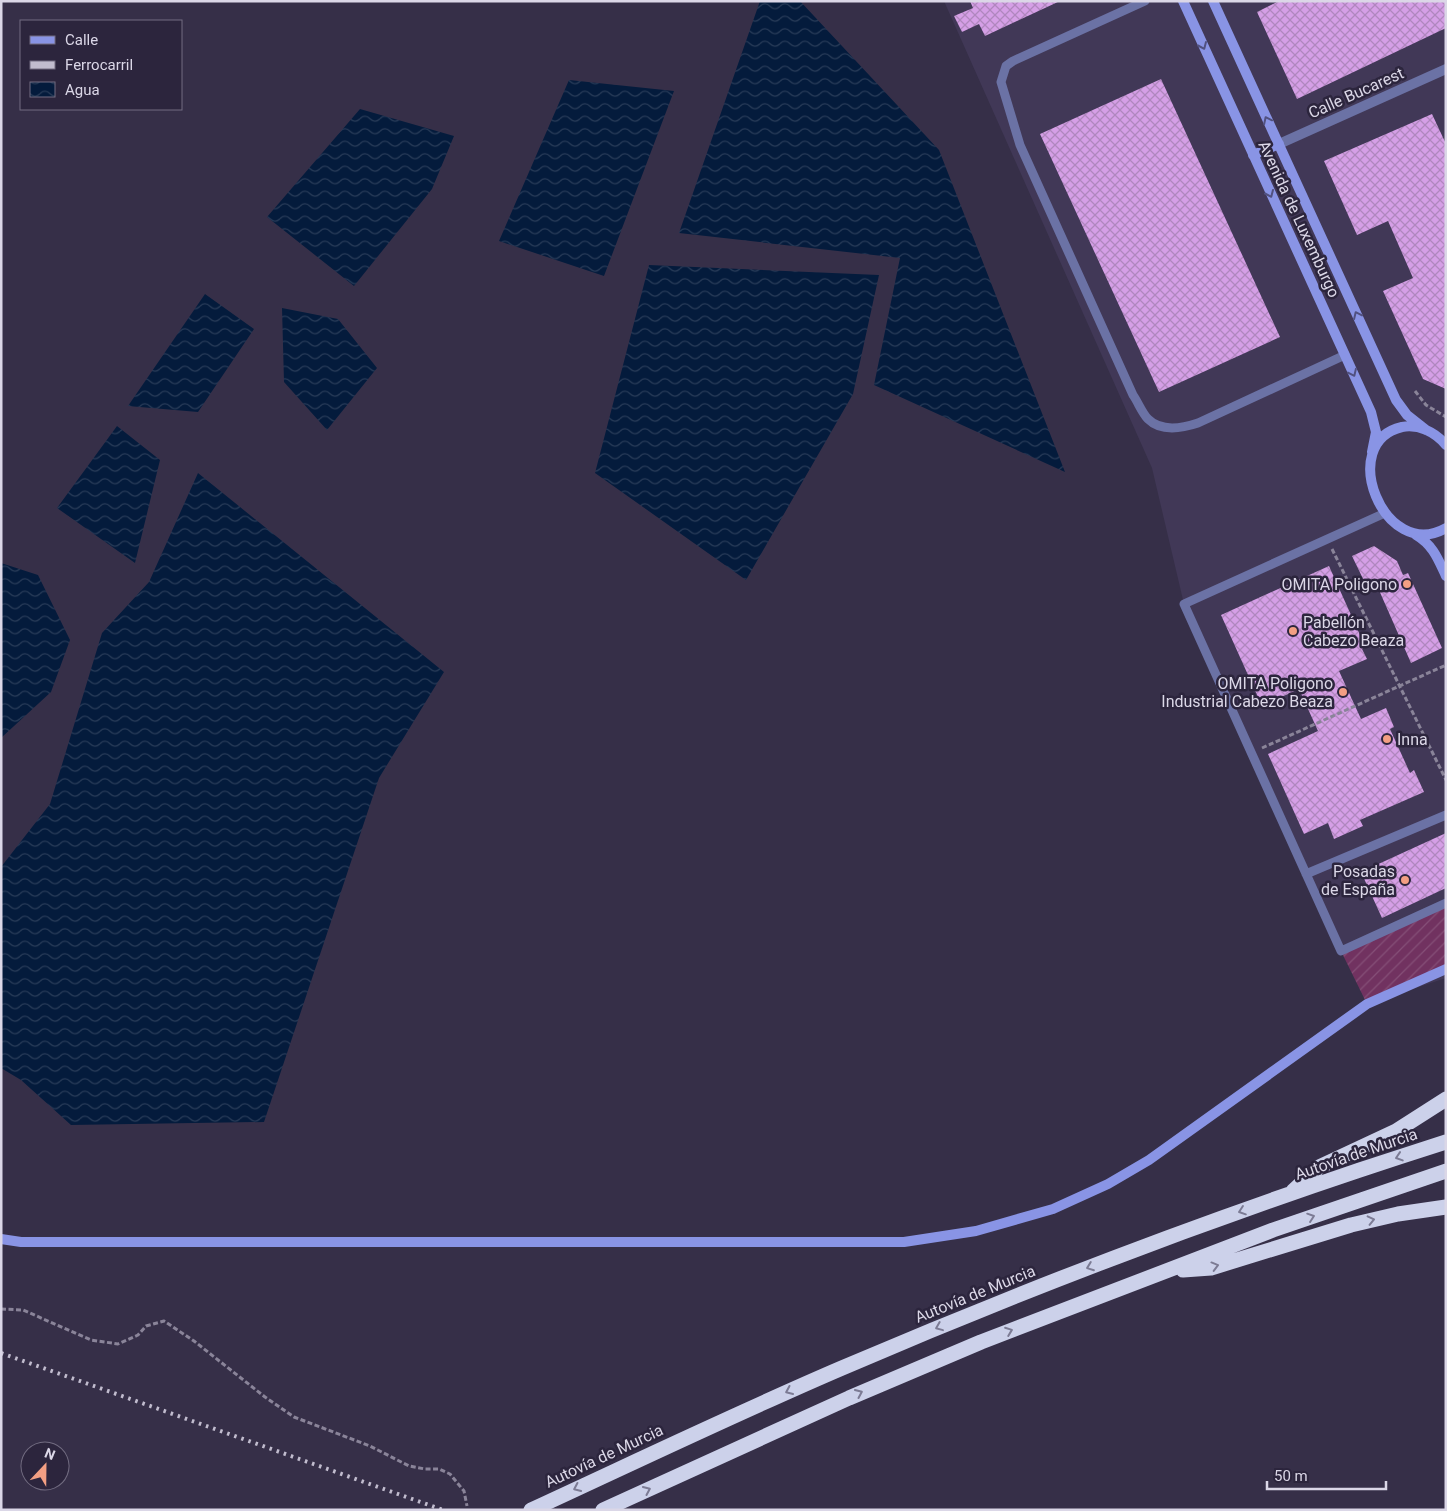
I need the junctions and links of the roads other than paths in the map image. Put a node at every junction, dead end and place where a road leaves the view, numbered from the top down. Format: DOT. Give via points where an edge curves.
graph roads {
  1 [pos="1146,1"];
  2 [pos="1183,1"];
  3 [pos="1213,1"];
  4 [pos="1446,69"];
  5 [pos="1279,144"];
  6 [pos="1253,156"];
  7 [pos="1345,355"];
  8 [pos="1426,430"];
  9 [pos="1441,437"];
  10 [pos="1446,445"];
  11 [pos="1372,452"];
  12 [pos="1385,513"];
  13 [pos="1446,528"];
  14 [pos="1406,531"];
  15 [pos="1446,576"];
  16 [pos="1446,815"];
  17 [pos="1306,874"];
  18 [pos="1446,903"];
  19 [pos="1446,969"];
  20 [pos="1446,1100"];
  21 [pos="1446,1142"];
  22 [pos="1446,1172"];
  23 [pos="1288,1195"];
  24 [pos="1446,1207"];
  25 [pos="1,1239"];
  26 [pos="1167,1271"];
  27 [pos="531,1510"];
  28 [pos="603,1510"];
  1 -- 7 [label="lane" via="1013,62 1006,66 1001,82 1020,145 1148,420 1171,428 1184,428"];
  2 -- 6 [label="main road, Avenida de Luxemburgo, one-way"];
  5 -- 3 [label="main road, Avenida de Luxemburgo, one-way"];
  4 -- 5 [label="street, Calle Bucarest"];
  5 -- 6 [label="main road"];
  8 -- 5 [label="main road, Avenida de Luxemburgo, one-way" via="1407,415 1396,400"];
  6 -- 7 [label="main road, Avenida de Luxemburgo, one-way"];
  7 -- 11 [label="main road, Avenida de Luxemburgo, one-way" via="1374,422 1376,432"];
  8 -- 9 [label="main road, Avenida de Luxemburgo"];
  8 -- 11 [label="main road" via="1411,427 1394,429 1378,442"];
  9 -- 10 [label="main road, Avenida de Luxemburgo"];
  11 -- 12 [label="main road, Avenida de Luxemburgo" via="1372,484"];
  12 -- 14 [label="main road"];
  12 -- 17 [label="lane" via="1184,604"];
  13 -- 14 [label="main road" via="1430,535"];
  14 -- 15 [label="main road" via="1429,544"];
  16 -- 17 [label="lane"];
  17 -- 18 [label="lane" via="1341,951"];
  19 -- 25 [label="main road" via="1367,1004 1149,1160 1108,1184 1053,1209 976,1231 904,1242 21,1242"];
  20 -- 23 [label="highway" via="1396,1131 1319,1167"];
  21 -- 23 [label="highway, Autovía de Murcia, one-way"];
  26 -- 22 [label="highway, one-way" via="1282,1227"];
  23 -- 27 [label="highway, Autovía de Murcia, one-way" via="928,1331 717,1423"];
  26 -- 24 [label="highway, one-way" via="1211,1268 1352,1225"];
  28 -- 26 [label="highway, one-way" via="919,1367"];
}
